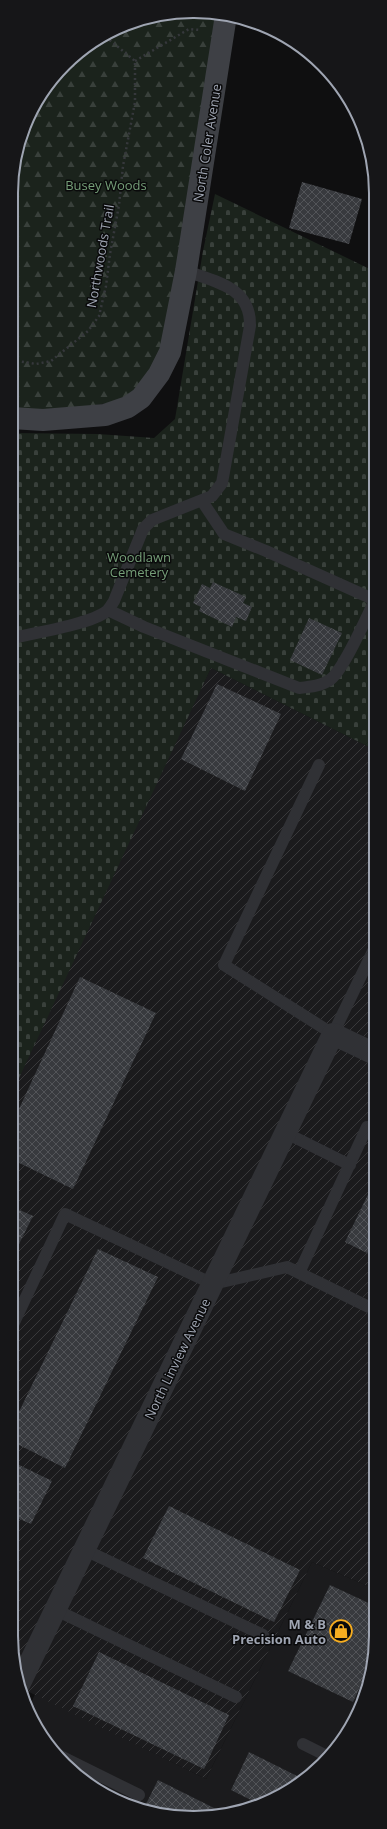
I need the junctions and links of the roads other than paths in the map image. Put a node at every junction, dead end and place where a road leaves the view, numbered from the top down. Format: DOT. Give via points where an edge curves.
graph roads {
  1 [pos="225,24"];
  2 [pos="186,271"];
  3 [pos="18,418"];
  4 [pos="202,501"];
  5 [pos="369,597"];
  6 [pos="108,610"];
  7 [pos="369,612"];
  8 [pos="18,637"];
  9 [pos="319,765"];
  10 [pos="369,959"];
  11 [pos="333,1034"];
  12 [pos="369,1051"];
  13 [pos="367,1127"];
  14 [pos="286,1132"];
  15 [pos="350,1165"];
  16 [pos="299,1273"];
  17 [pos="213,1284"];
  18 [pos="369,1307"];
  19 [pos="18,1314"];
  20 [pos="85,1550"];
  21 [pos="56,1610"];
  22 [pos="263,1635"];
  23 [pos="23,1677"];
  24 [pos="236,1698"];
  25 [pos="303,1744"];
  26 [pos="323,1754"];
  27 [pos="71,1761"];
  28 [pos="139,1795"];
  1 -- 2 [label="street, North Coler Avenue"];
  2 -- 3 [label="street, North Coler Avenue" via="170,352 159,374 141,398 105,415 43,420"];
  2 -- 4 [label="lane" via="232,288 244,299 250,314 222,483 212,496"];
  4 -- 5 [label="lane" via="224,534"];
  4 -- 6 [label="lane" via="152,520 143,529"];
  6 -- 7 [label="lane" via="144,627 299,688 315,687 331,679 343,664"];
  6 -- 8 [label="lane" via="70,624"];
  9 -- 11 [label="lane" via="224,965"];
  10 -- 11 [label="lane"];
  11 -- 12 [label="street"];
  11 -- 14 [label="street, North Linview Avenue"];
  13 -- 15 [label="lane"];
  14 -- 15 [label="lane"];
  14 -- 17 [label="street, North Linview Avenue"];
  15 -- 16 [label="lane"];
  16 -- 17 [label="lane" via="287,1267"];
  16 -- 18 [label="lane"];
  17 -- 19 [label="lane" via="65,1214"];
  17 -- 20 [label="street, North Linview Avenue"];
  20 -- 21 [label="street, North Linview Avenue"];
  20 -- 22 [label="lane"];
  21 -- 23 [label="street, North Linview Avenue"];
  21 -- 24 [label="lane"];
  25 -- 26 [label="lane"];
  27 -- 28 [label="lane"];
}
